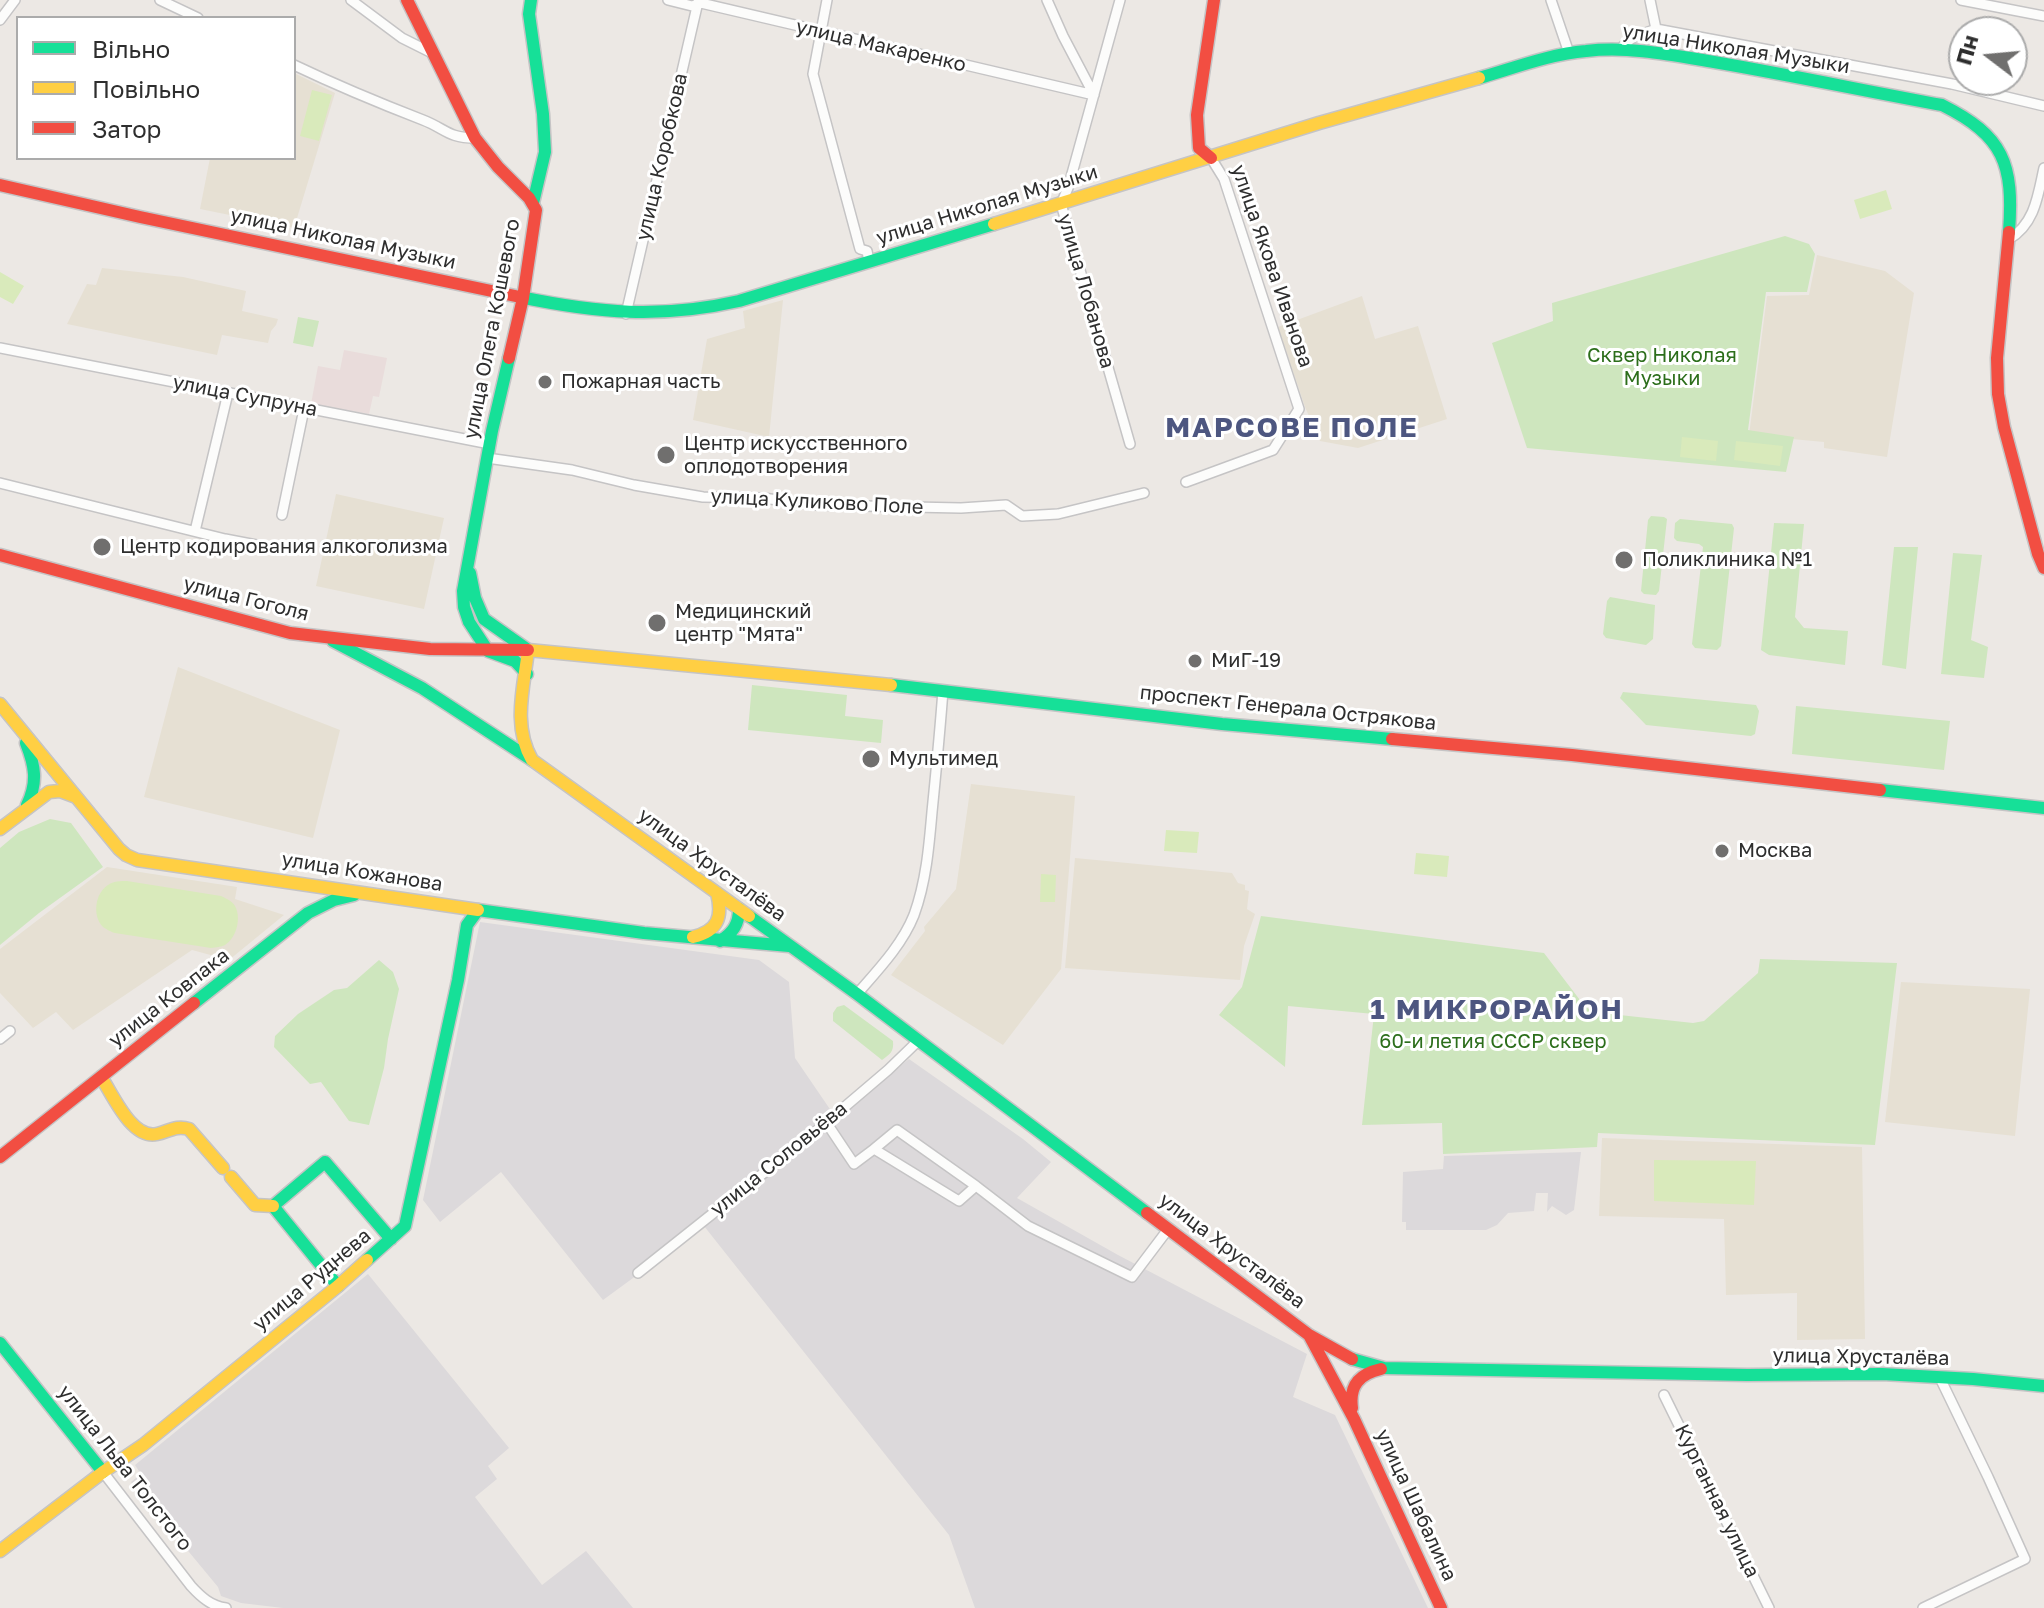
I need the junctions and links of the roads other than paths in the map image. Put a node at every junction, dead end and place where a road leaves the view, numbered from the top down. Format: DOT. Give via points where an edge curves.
graph roads {
  1 [pos="15,0"];
  2 [pos="160,0"];
  3 [pos="351,0"];
  4 [pos="407,0"];
  5 [pos="522,0"];
  6 [pos="668,0"];
  7 [pos="827,0"];
  8 [pos="1047,0"];
  9 [pos="1120,0"];
  10 [pos="1214,0"];
  11 [pos="1551,0"];
  12 [pos="1650,0"];
  13 [pos="1961,0"];
  14 [pos="698,2"];
  15 [pos="530,7"];
  16 [pos="194,16"];
  17 [pos="2044,16"];
  18 [pos="0,20"];
  19 [pos="1656,29"];
  20 [pos="820,32"];
  21 [pos="1621,48"];
  22 [pos="1569,53"];
  23 [pos="435,55"];
  24 [pos="296,66"];
  25 [pos="1094,95"];
  26 [pos="2044,106"];
  27 [pos="475,138"];
  28 [pos="1211,158"];
  29 [pos="2044,168"];
  30 [pos="0,185"];
  31 [pos="533,203"];
  32 [pos="1061,204"];
  33 [pos="2009,239"];
  34 [pos="869,261"];
  35 [pos="523,298"];
  36 [pos="626,314"];
  37 [pos="0,348"];
  38 [pos="228,393"];
  39 [pos="304,409"];
  40 [pos="490,444"];
  41 [pos="1130,444"];
  42 [pos="487,458"];
  43 [pos="1186,482"];
  44 [pos="0,483"];
  45 [pos="1144,493"];
  46 [pos="282,515"];
  47 [pos="195,531"];
  48 [pos="272,548"];
  49 [pos="0,555"];
  50 [pos="469,557"];
  51 [pos="2044,568"];
  52 [pos="484,619"];
  53 [pos="479,636"];
  54 [pos="318,637"];
  55 [pos="462,649"];
  56 [pos="528,650"];
  57 [pos="488,651"];
  58 [pos="527,674"];
  59 [pos="943,690"];
  60 [pos="0,704"];
  61 [pos="23,732"];
  62 [pos="532,760"];
  63 [pos="79,798"];
  64 [pos="2044,808"];
  65 [pos="25,809"];
  66 [pos="0,829"];
  67 [pos="717,893"];
  68 [pos="373,894"];
  69 [pos="462,908"];
  70 [pos="739,909"];
  71 [pos="478,910"];
  72 [pos="467,925"];
  73 [pos="690,938"];
  74 [pos="720,941"];
  75 [pos="789,946"];
  76 [pos="857,994"];
  77 [pos="10,1031"];
  78 [pos="0,1039"];
  79 [pos="918,1041"];
  80 [pos="101,1077"];
  81 [pos="826,1122"];
  82 [pos="874,1149"];
  83 [pos="0,1157"];
  84 [pos="976,1186"];
  85 [pos="273,1206"];
  86 [pos="1169,1228"];
  87 [pos="391,1239"];
  88 [pos="638,1273"];
  89 [pos="338,1286"];
  90 [pos="1309,1335"];
  91 [pos="0,1343"];
  92 [pos="1345,1358"];
  93 [pos="1384,1368"];
  94 [pos="1940,1378"];
  95 [pos="2044,1386"];
  96 [pos="1342,1394"];
  97 [pos="1664,1395"];
  98 [pos="1354,1419"];
  99 [pos="103,1472"];
  100 [pos="0,1551"];
  101 [pos="226,1608"];
  102 [pos="1441,1608"];
  103 [pos="1769,1608"];
  104 [pos="1923,1608"];
  1 -- 18 [label="street"];
  2 -- 16 [label="street"];
  3 -- 23 [label="street"];
  4 -- 23 [label="main road"];
  5 -- 15 [label="street"];
  6 -- 14 [label="street, улица Макаренко" via="692,6"];
  7 -- 20 [label="street"];
  8 -- 25 [label="street"];
  9 -- 25 [label="street, улица Лобанова"];
  10 -- 28 [label="main road, улица Якова Иванова" via="1197,115 1199,148"];
  11 -- 22 [label="street"];
  12 -- 19 [label="street"];
  13 -- 17 [label="street"];
  14 -- 20 [label="street, улица Макаренко"];
  14 -- 36 [label="street, улица Коробкова"];
  15 -- 31 [label="main road, улица Олега Кошевого" via="545,152"];
  19 -- 21 [label="street"];
  19 -- 26 [label="street"];
  20 -- 25 [label="street, улица Макаренко"];
  20 -- 34 [label="street" via="813,74 860,249 867,251"];
  21 -- 22 [label="main road, улица Николая Музыки"];
  21 -- 33 [label="main road, улица Николая Музыки" via="1942,105 1961,114 1995,144 2008,171"];
  22 -- 28 [label="main road, улица Николая Музыки"];
  23 -- 27 [label="main road"];
  24 -- 27 [label="street" via="449,134"];
  25 -- 32 [label="street, улица Лобанова"];
  27 -- 31 [label="main road"];
  28 -- 32 [label="main road, улица Николая Музыки"];
  28 -- 43 [label="street, улица Якова Иванова" via="1224,179 1299,409 1273,450"];
  29 -- 33 [label="street" via="2030,220"];
  30 -- 35 [label="main road, улица Николая Музыки"];
  31 -- 35 [label="main road, улица Олега Кошевого" via="536,217"];
  32 -- 34 [label="main road, улица Николая Музыки"];
  32 -- 41 [label="street, улица Лобанова"];
  33 -- 51 [label="main road" via="1996,383"];
  34 -- 36 [label="main road, улица Николая Музыки" via="712,308"];
  35 -- 36 [label="main road, улица Николая Музыки"];
  35 -- 40 [label="main road, улица Олега Кошевого"];
  37 -- 38 [label="street, улица Супруна"];
  38 -- 39 [label="street, улица Супруна"];
  38 -- 47 [label="street"];
  39 -- 40 [label="street, улица Супруна"];
  39 -- 46 [label="street"];
  40 -- 42 [label="main road, улица Олега Кошевого"];
  42 -- 45 [label="street, улица Куликово Поле" via="703,497 815,505 1006,505 1022,516 1058,514"];
  42 -- 50 [label="main road, улица Олега Кошевого"];
  44 -- 47 [label="street"];
  47 -- 48 [label="street"];
  49 -- 54 [label="main road, улица Гоголя"];
  50 -- 52 [label="main road, улица Олега Кошевого"];
  50 -- 53 [label="main road, улица Олега Кошевого" via="464,607"];
  52 -- 53 [label="main road"];
  52 -- 56 [label="main road"];
  53 -- 55 [label="main road"];
  53 -- 57 [label="main road, улица Олега Кошевого"];
  54 -- 55 [label="main road, улица Гоголя"];
  54 -- 62 [label="main road, улица Хрусталёва" via="422,688"];
  55 -- 57 [label="main road, улица Гоголя"];
  56 -- 57 [label="main road, улица Гоголя"];
  56 -- 58 [label="main road"];
  56 -- 59 [label="main road, проспект Генерала Острякова"];
  57 -- 58 [label="main road" via="515,661"];
  58 -- 62 [label="main road" via="521,730"];
  59 -- 64 [label="main road, проспект Генерала Острякова" via="1222,724 1572,755"];
  59 -- 76 [label="street" via="929,852 920,894 903,935"];
  60 -- 61 [label="main road, улица Кожанова"];
  61 -- 63 [label="main road, улица Кожанова"];
  61 -- 65 [label="main road" via="37,776"];
  62 -- 67 [label="main road, улица Хрусталёва"];
  63 -- 65 [label="main road" via="49,792"];
  63 -- 68 [label="main road, улица Кожанова" via="119,849 137,860"];
  65 -- 66 [label="main road"];
  67 -- 70 [label="main road, улица Хрусталёва"];
  67 -- 73 [label="main road" via="719,918 713,928"];
  68 -- 69 [label="main road, улица Кожанова"];
  68 -- 80 [label="main road, улица Ковпака" via="319,905"];
  69 -- 71 [label="main road, улица Кожанова"];
  69 -- 72 [label="main road, улица Руднева"];
  70 -- 74 [label="main road" via="736,928"];
  70 -- 75 [label="main road, улица Хрусталёва"];
  71 -- 72 [label="main road, улица Руднева"];
  71 -- 73 [label="main road, улица Кожанова"];
  72 -- 87 [label="main road, улица Руднева" via="405,1226"];
  73 -- 74 [label="main road, улица Кожанова"];
  74 -- 75 [label="main road, улица Кожанова"];
  75 -- 76 [label="main road, улица Хрусталёва"];
  76 -- 79 [label="main road, улица Хрусталёва"];
  77 -- 78 [label="street"];
  79 -- 81 [label="street, улица Соловьёва"];
  79 -- 86 [label="main road, улица Хрусталёва"];
  80 -- 83 [label="main road, улица Ковпака"];
  80 -- 85 [label="main road" via="141,1134 182,1126 190,1130 255,1205"];
  81 -- 82 [label="street" via="854,1164"];
  81 -- 88 [label="street, улица Соловьёва"];
  82 -- 84 [label="street" via="959,1201"];
  82 -- 84 [label="street" via="897,1130"];
  84 -- 86 [label="street" via="1028,1226 1132,1277"];
  85 -- 87 [label="main road" via="325,1162"];
  85 -- 89 [label="main road"];
  86 -- 90 [label="main road, улица Хрусталёва"];
  87 -- 89 [label="main road, улица Руднева"];
  89 -- 99 [label="main road, улица Руднева"];
  90 -- 92 [label="main road, улица Хрусталёва"];
  90 -- 96 [label="main road, улица Шабалина"];
  91 -- 99 [label="main road, улица Льва Толстого"];
  92 -- 93 [label="main road, улица Хрусталёва"];
  92 -- 96 [label="main road" via="1340,1369"];
  93 -- 94 [label="main road, улица Хрусталёва"];
  93 -- 98 [label="main road, улица Шабалина" via="1366,1373 1354,1384 1349,1396"];
  94 -- 95 [label="main road, улица Хрусталёва"];
  94 -- 104 [label="street" via="2025,1559"];
  96 -- 98 [label="main road, улица Шабалина"];
  97 -- 103 [label="street, Курганная улица"];
  98 -- 102 [label="main road, улица Шабалина"];
  99 -- 100 [label="main road, улица Руднева"];
  99 -- 101 [label="street, улица Льва Толстого" via="191,1586 203,1599"];
}
